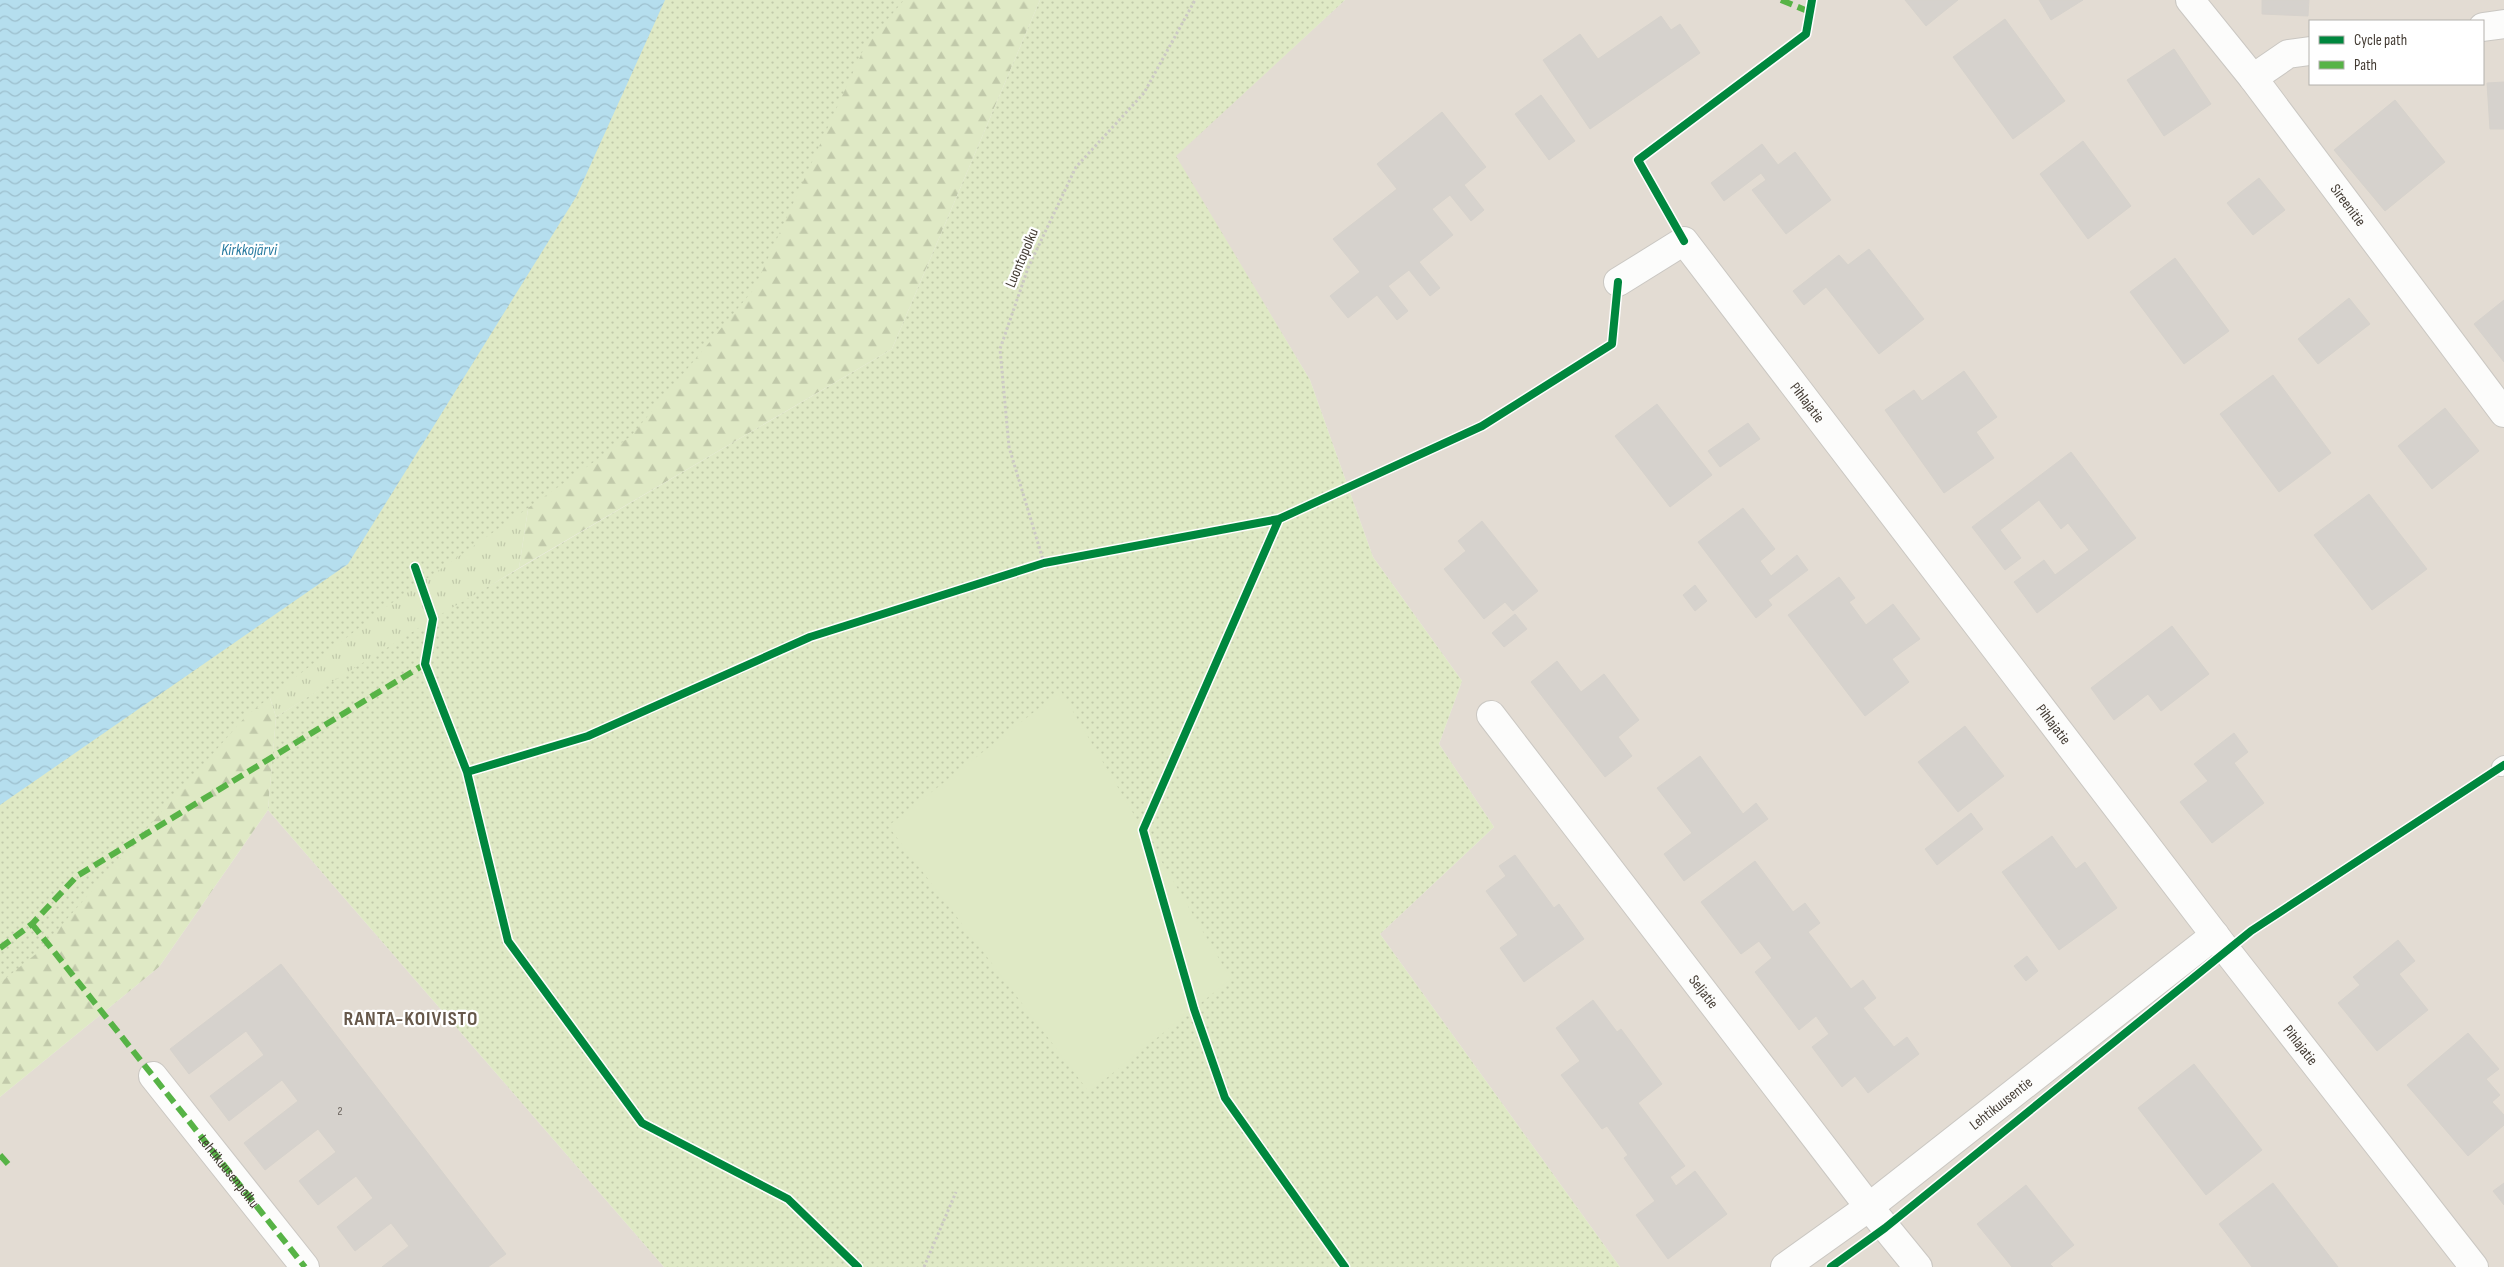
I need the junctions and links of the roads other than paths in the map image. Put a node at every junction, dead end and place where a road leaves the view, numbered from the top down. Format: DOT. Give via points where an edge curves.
graph roads {
  1 [pos="2190,0"];
  2 [pos="2504,24"];
  3 [pos="2484,27"];
  4 [pos="2309,51"];
  5 [pos="2253,78"];
  6 [pos="1618,282"];
  7 [pos="2504,413"];
  8 [pos="1491,715"];
  9 [pos="2215,935"];
  10 [pos="153,1076"];
  11 [pos="1869,1207"];
  12 [pos="305,1267"];
  13 [pos="1785,1267"];
  14 [pos="1918,1267"];
  15 [pos="2474,1267"];
  1 -- 5 [label="street, Sireenitie"];
  2 -- 3 [label="street"];
  4 -- 5 [label="street" via="2288,54"];
  5 -- 7 [label="street, Sireenitie"];
  6 -- 9 [label="street, Pihlajatie" via="1684,241"];
  8 -- 11 [label="street, Seljatie"];
  9 -- 11 [label="street, Lehtikuusentie"];
  9 -- 15 [label="street, Pihlajatie"];
  10 -- 12 [label="street, Lehtikuusenpolku"];
  11 -- 13 [label="street, Lehtikuusentie"];
  11 -- 14 [label="street, Seljatie"];
}
